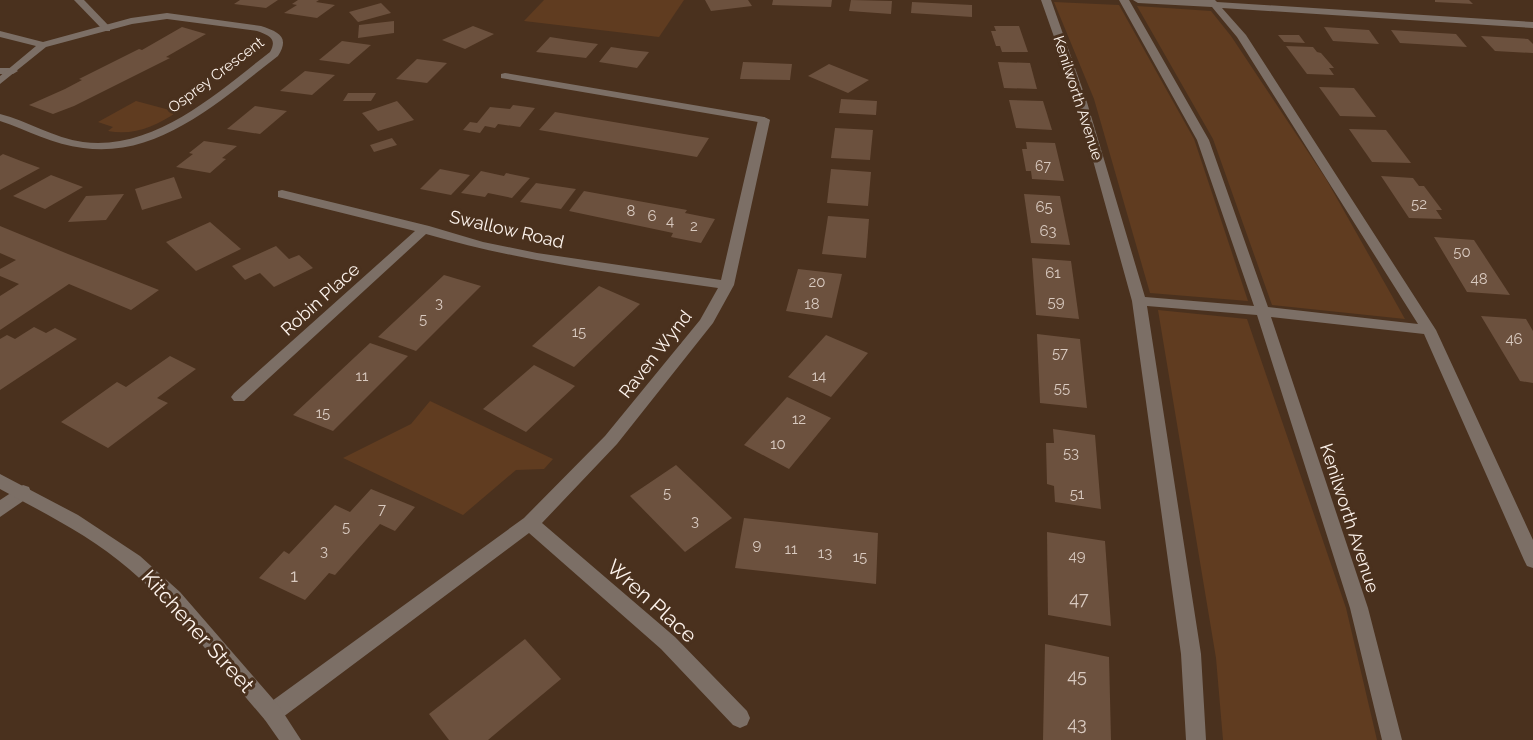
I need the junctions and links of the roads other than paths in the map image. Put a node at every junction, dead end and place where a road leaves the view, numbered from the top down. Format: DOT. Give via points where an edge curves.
graph roads {
  1 [pos="80,0"];
  2 [pos="1046,0"];
  3 [pos="1124,0"];
  4 [pos="1138,0"];
  5 [pos="1213,3"];
  6 [pos="1533,25"];
  7 [pos="106,29"];
  8 [pos="0,33"];
  9 [pos="43,45"];
  10 [pos="0,71"];
  11 [pos="13,71"];
  12 [pos="504,76"];
  13 [pos="0,81"];
  14 [pos="0,117"];
  15 [pos="282,194"];
  16 [pos="424,228"];
  17 [pos="727,285"];
  18 [pos="1139,301"];
  19 [pos="1262,311"];
  20 [pos="1429,330"];
  21 [pos="239,397"];
  22 [pos="0,481"];
  23 [pos="23,492"];
  24 [pos="0,510"];
  25 [pos="530,523"];
  26 [pos="1533,560"];
  27 [pos="272,713"];
  28 [pos="740,718"];
  29 [pos="291,740"];
  30 [pos="1196,740"];
  31 [pos="1392,740"];
  1 -- 7 [label="street"];
  2 -- 18 [label="street, Kenilworth Avenue" via="1081,99"];
  3 -- 19 [label="street, Kenilworth Avenue" via="1203,140"];
  4 -- 5 [label="street"];
  5 -- 6 [label="street"];
  5 -- 20 [label="street" via="1241,35"];
  7 -- 9 [label="street, Osprey Crescent"];
  7 -- 14 [label="street, Osprey Crescent" via="149,17 183,16 258,28 273,33 278,47 274,54 184,120 136,141 84,146"];
  8 -- 9 [label="street, Osprey Crescent"];
  9 -- 11 [label="street, Osprey Crescent"];
  10 -- 11 [label="street"];
  11 -- 13 [label="street, Osprey Crescent"];
  12 -- 17 [label="street, Raven Wynd" via="764,120"];
  15 -- 16 [label="street, Swallow Road"];
  16 -- 17 [label="street, Swallow Road" via="481,246 537,257"];
  16 -- 21 [label="street, Robin Place"];
  17 -- 25 [label="street, Raven Wynd" via="706,323 611,440"];
  18 -- 19 [label="street"];
  18 -- 30 [label="street, Kenilworth Avenue" via="1191,654"];
  19 -- 20 [label="street"];
  19 -- 31 [label="street, Kenilworth Avenue" via="1359,608"];
  20 -- 26 [label="street"];
  22 -- 23 [label="street, Kitchener Street"];
  23 -- 24 [label="street"];
  23 -- 27 [label="street, Kitchener Street" via="134,562 173,598"];
  25 -- 27 [label="street, Raven Wynd"];
  25 -- 28 [label="street, Wren Place" via="668,643"];
  27 -- 29 [label="street, Kitchener Street"];
}
